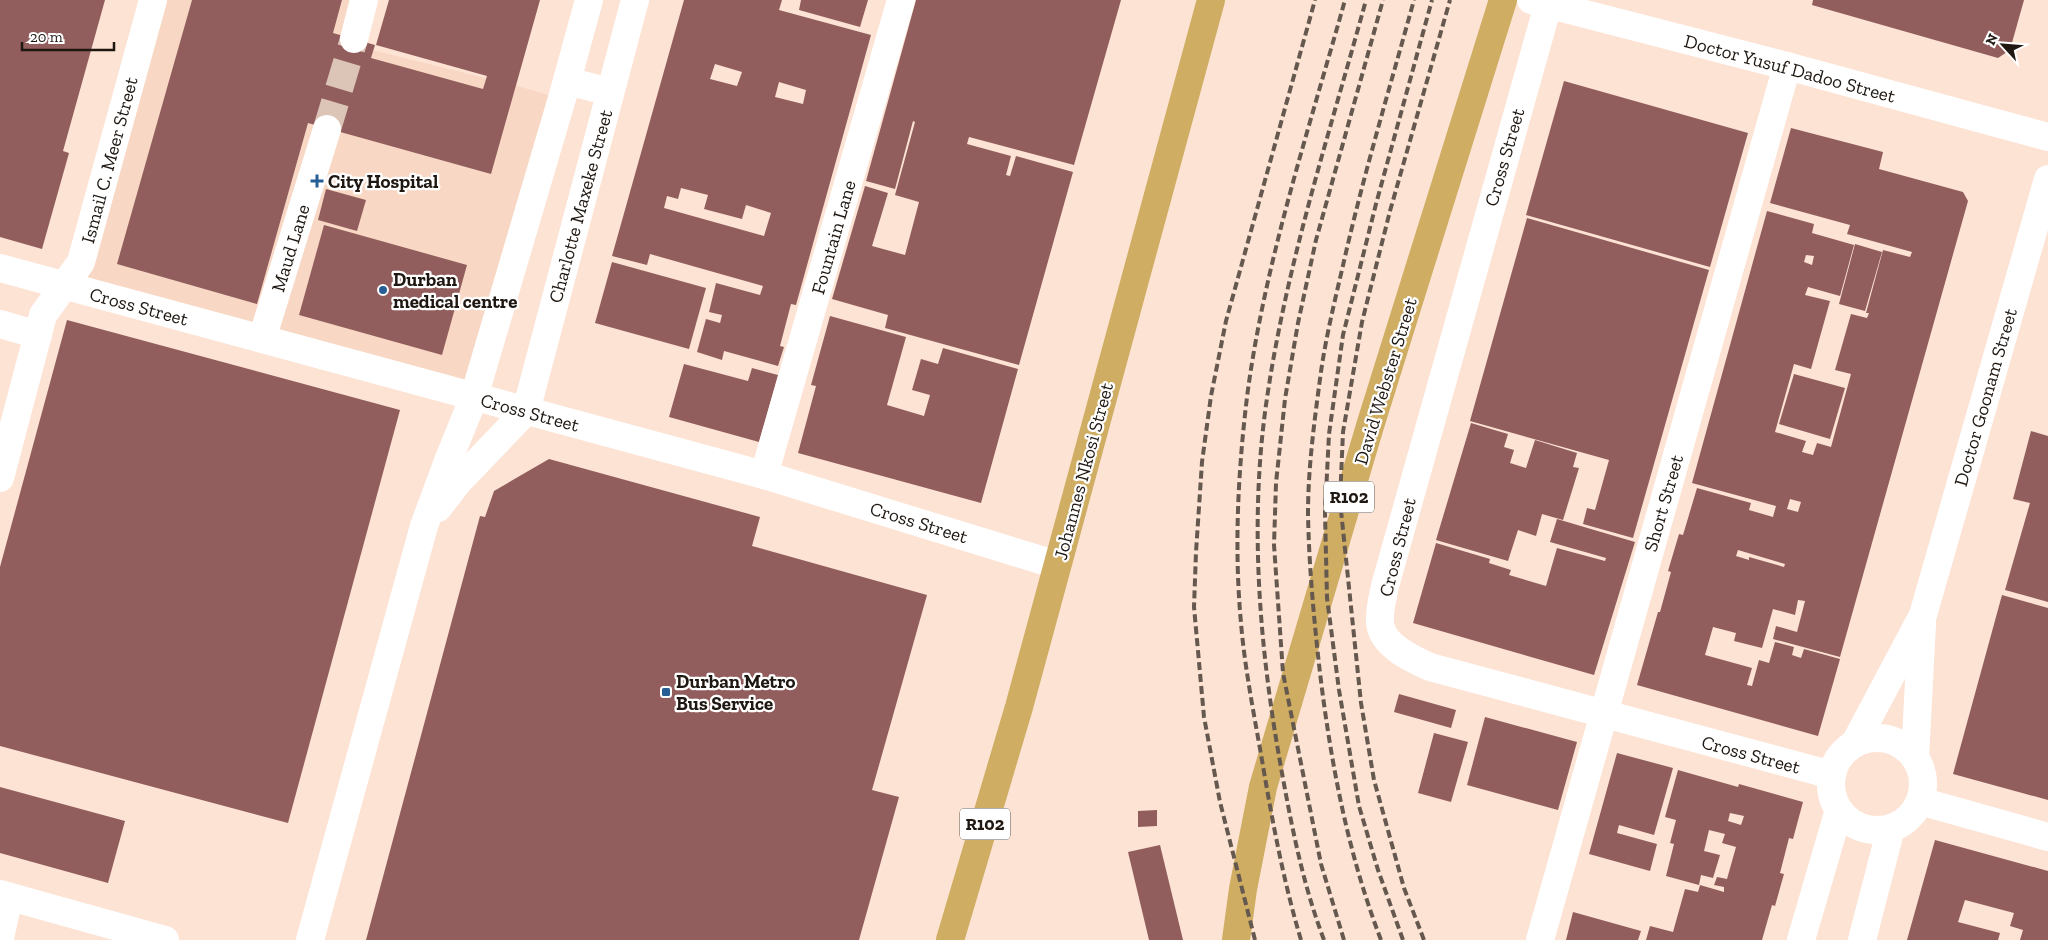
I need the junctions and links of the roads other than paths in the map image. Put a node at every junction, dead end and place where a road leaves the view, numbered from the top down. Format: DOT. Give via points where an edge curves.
graph roads {
  1 [pos="153,0"];
  2 [pos="364,0"];
  3 [pos="589,0"];
  4 [pos="635,0"];
  5 [pos="901,0"];
  6 [pos="1211,0"];
  7 [pos="1503,0"];
  8 [pos="1539,2"];
  9 [pos="354,39"];
  10 [pos="1786,66"];
  11 [pos="567,81"];
  12 [pos="610,92"];
  13 [pos="327,129"];
  14 [pos="2048,138"];
  15 [pos="2048,180"];
  16 [pos="0,268"];
  17 [pos="64,286"];
  18 [pos="0,324"];
  19 [pos="38,335"];
  20 [pos="262,339"];
  21 [pos="474,397"];
  22 [pos="526,411"];
  23 [pos="764,475"];
  24 [pos="0,478"];
  25 [pos="424,526"];
  26 [pos="1057,564"];
  27 [pos="1923,615"];
  28 [pos="1602,714"];
  29 [pos="1855,743"];
  30 [pos="1915,758"];
  31 [pos="1832,775"];
  32 [pos="1920,802"];
  33 [pos="1839,810"];
  34 [pos="1891,828"];
  35 [pos="2048,837"];
  36 [pos="5,896"];
  37 [pos="0,938"];
  38 [pos="165,940"];
  39 [pos="310,940"];
  40 [pos="950,940"];
  41 [pos="1236,940"];
  42 [pos="1540,940"];
  43 [pos="1801,940"];
  44 [pos="1862,940"];
  1 -- 17 [label="street, Ismail C. Meer Street" via="80,262"];
  2 -- 9 [label="street"];
  3 -- 11 [label="street"];
  4 -- 12 [label="street, Charlotte Maxeke Street"];
  5 -- 23 [label="street, Fountain Lane"];
  6 -- 26 [label="highway, Johannes Nkosi Street / R102"];
  7 -- 41 [label="highway, David Webster Street / R102" via="1370,426 1263,787"];
  8 -- 10 [label="street, Doctor Yusuf Dadoo Street"];
  8 -- 28 [label="street, Cross Street" via="1385,586 1380,623 1388,639 1402,654 1430,667"];
  10 -- 14 [label="street, Doctor Yusuf Dadoo Street"];
  10 -- 28 [label="street, Short Street"];
  11 -- 12 [label="street"];
  11 -- 21 [label="street"];
  12 -- 22 [label="street, Charlotte Maxeke Street"];
  13 -- 20 [label="street, Maud Lane"];
  15 -- 27 [label="street, Doctor Goonam Street"];
  16 -- 17 [label="street, Cross Street"];
  17 -- 19 [label="street, Ismail C. Meer Street" via="43,315"];
  17 -- 20 [label="street, Cross Street"];
  18 -- 19 [label="street"];
  19 -- 24 [label="street, Ismail C. Meer Street"];
  20 -- 21 [label="street, Cross Street"];
  21 -- 22 [label="street, Cross Street"];
  21 -- 25 [label="street"];
  22 -- 23 [label="street, Cross Street"];
  22 -- 25 [label="street" via="458,482"];
  23 -- 26 [label="street, Cross Street"];
  25 -- 39 [label="street"];
  26 -- 40 [label="highway, Johannes Nkosi Street / R102" via="1019,707"];
  27 -- 29 [label="street"];
  27 -- 30 [label="street"];
  28 -- 31 [label="street, Cross Street"];
  28 -- 42 [label="street, Short Street"];
  29 -- 30 [label="street" via="1868,738 1894,741"];
  29 -- 31 [label="street" via="1840,757"];
  30 -- 32 [label="street" via="1923,779"];
  31 -- 33 [label="street" via="1831,788"];
  32 -- 34 [label="street" via="1908,818"];
  32 -- 35 [label="street"];
  33 -- 34 [label="street" via="1862,828"];
  33 -- 43 [label="street"];
  34 -- 44 [label="street"];
  36 -- 37 [label="street"];
  36 -- 38 [label="street"];
}
